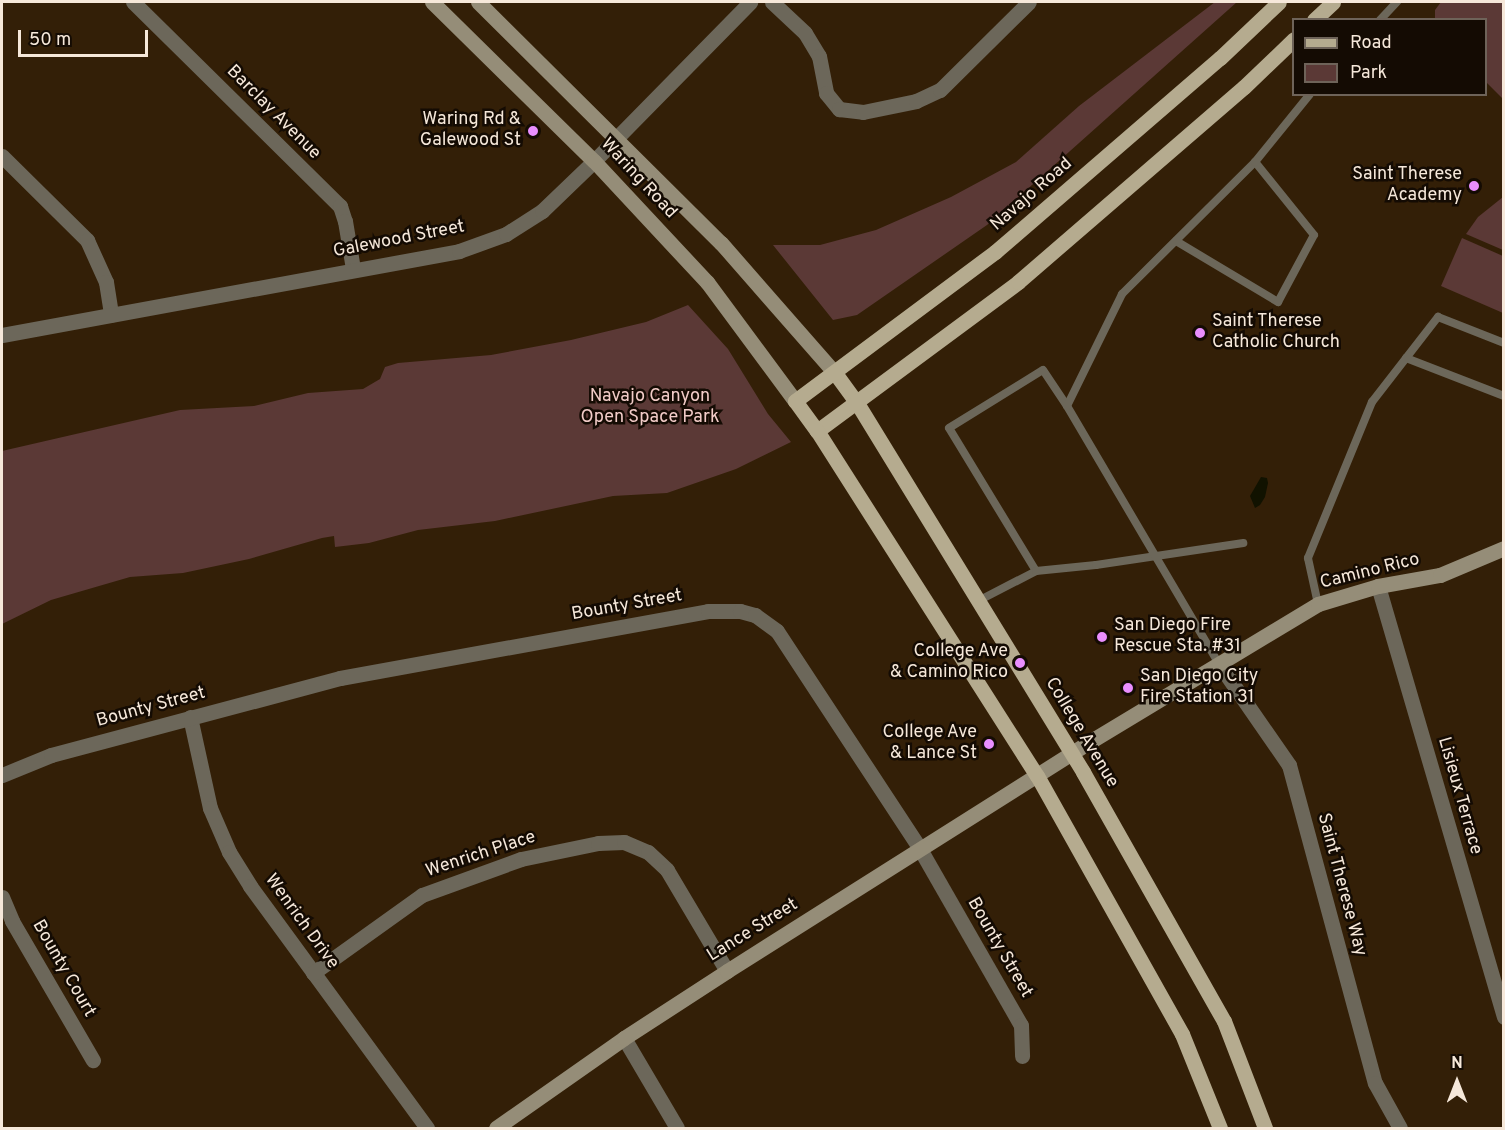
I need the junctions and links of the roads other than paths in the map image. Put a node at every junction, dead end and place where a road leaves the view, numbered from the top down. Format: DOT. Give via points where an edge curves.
graph roads {
  1 [pos="132,2"];
  2 [pos="432,2"];
  3 [pos="478,2"];
  4 [pos="750,2"];
  5 [pos="772,2"];
  6 [pos="1029,2"];
  7 [pos="1279,2"];
  8 [pos="1333,2"];
  9 [pos="1397,2"];
  10 [pos="1316,18"];
  11 [pos="1382,18"];
  12 [pos="1292,40"];
  13 [pos="1308,96"];
  14 [pos="617,139"];
  15 [pos="2,156"];
  16 [pos="594,161"];
  17 [pos="1255,162"];
  18 [pos="1176,241"];
  19 [pos="353,269"];
  20 [pos="111,315"];
  21 [pos="2,335"];
  22 [pos="1503,343"];
  23 [pos="1406,358"];
  24 [pos="835,373"];
  25 [pos="1503,396"];
  26 [pos="795,401"];
  27 [pos="857,403"];
  28 [pos="1067,406"];
  29 [pos="817,431"];
  30 [pos="1243,543"];
  31 [pos="1502,554"];
  32 [pos="1155,556"];
  33 [pos="1036,571"];
  34 [pos="1378,586"];
  35 [pos="978,601"];
  36 [pos="1318,604"];
  37 [pos="1219,664"];
  38 [pos="190,717"];
  39 [pos="1072,753"];
  40 [pos="2,775"];
  41 [pos="1037,776"];
  42 [pos="920,849"];
  43 [pos="2,897"];
  44 [pos="727,970"];
  45 [pos="313,973"];
  46 [pos="1503,1017"];
  47 [pos="624,1038"];
  48 [pos="1022,1056"];
  49 [pos="93,1060"];
  50 [pos="427,1128"];
  51 [pos="496,1128"];
  52 [pos="677,1128"];
  53 [pos="1220,1128"];
  54 [pos="1265,1128"];
  55 [pos="1400,1128"];
  1 -- 19 [label="street, Barclay Avenue" via="340,206"];
  2 -- 16 [label="street, Waring Road"];
  3 -- 14 [label="street, Waring Road"];
  4 -- 14 [label="street, Galewood Street"];
  5 -- 6 [label="street" via="805,33 819,56 826,93 839,109 863,112 916,101 940,90"];
  7 -- 24 [label="main road, Navajo Road" via="1220,58 995,252"];
  8 -- 10 [label="main road"];
  9 -- 11 [label="lane"];
  12 -- 27 [label="main road" via="1244,87 1018,282"];
  13 -- 17 [label="lane"];
  14 -- 16 [label="street, Galewood Street"];
  14 -- 24 [label="street, Waring Road" via="721,243"];
  15 -- 20 [label="street" via="87,240 106,282"];
  16 -- 19 [label="street, Galewood Street" via="542,211 506,234 459,250"];
  16 -- 26 [label="street, Waring Road" via="707,282"];
  17 -- 18 [label="lane"];
  17 -- 18 [label="lane" via="1314,235 1278,302"];
  18 -- 28 [label="lane" via="1122,294"];
  19 -- 20 [label="street, Galewood Street"];
  20 -- 21 [label="street, Galewood Street"];
  22 -- 23 [label="lane" via="1438,317"];
  23 -- 25 [label="lane"];
  23 -- 36 [label="lane" via="1372,402 1308,558"];
  24 -- 26 [label="main road, Navajo Road"];
  24 -- 27 [label="main road, College Avenue"];
  26 -- 29 [label="main road"];
  27 -- 29 [label="main road"];
  27 -- 35 [label="main road, College Avenue"];
  28 -- 32 [label="lane"];
  28 -- 33 [label="lane" via="1043,370 949,428"];
  29 -- 41 [label="main road"];
  30 -- 32 [label="lane"];
  31 -- 34 [label="street, Camino Rico" via="1440,575"];
  32 -- 33 [label="lane"];
  32 -- 37 [label="lane"];
  33 -- 35 [label="lane"];
  34 -- 36 [label="street, Camino Rico"];
  34 -- 46 [label="street, Lisieux Terrace"];
  35 -- 39 [label="main road, College Avenue"];
  36 -- 37 [label="street, Camino Rico"];
  37 -- 39 [label="street, Camino Rico"];
  37 -- 55 [label="street, Saint Therese Way" via="1289,765 1375,1083"];
  38 -- 40 [label="street, Bounty Street" via="51,754"];
  38 -- 42 [label="street, Bounty Street" via="340,678 708,610 740,610 755,615 777,631"];
  38 -- 45 [label="street, Wenrich Drive" via="210,808 229,852"];
  39 -- 41 [label="street, Camino Rico"];
  39 -- 54 [label="main road, College Avenue" via="1224,1021"];
  41 -- 42 [label="street, Lance Street"];
  41 -- 53 [label="main road" via="1182,1034"];
  42 -- 44 [label="street, Lance Street"];
  42 -- 48 [label="street, Bounty Street" via="1021,1025"];
  43 -- 49 [label="street, Bounty Court"];
  44 -- 45 [label="street, Wenrich Place" via="667,870 648,852 624,842 598,843 521,859 422,895"];
  44 -- 47 [label="street, Lance Street"];
  45 -- 50 [label="street, Wenrich Drive"];
  47 -- 51 [label="street, Lance Street"];
  47 -- 52 [label="street"];
}
